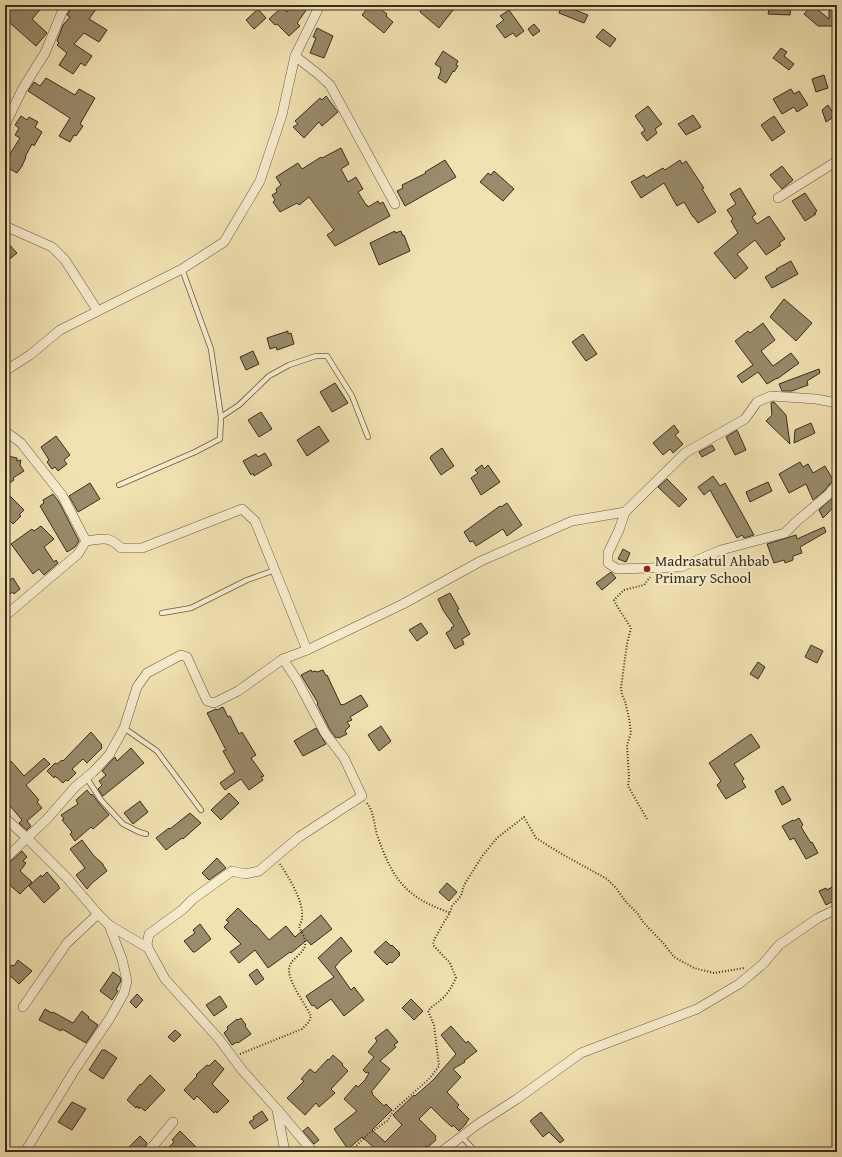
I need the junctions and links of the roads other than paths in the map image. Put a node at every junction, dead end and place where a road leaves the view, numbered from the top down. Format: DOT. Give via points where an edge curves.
graph roads {
  1 [pos="67,5"];
  2 [pos="320,5"];
  3 [pos="295,56"];
  4 [pos="5,125"];
  5 [pos="837,160"];
  6 [pos="778,198"];
  7 [pos="395,204"];
  8 [pos="5,226"];
  9 [pos="182,269"];
  10 [pos="97,310"];
  11 [pos="5,371"];
  12 [pos="837,403"];
  13 [pos="222,417"];
  14 [pos="5,431"];
  15 [pos="368,437"];
  16 [pos="837,484"];
  17 [pos="119,485"];
  18 [pos="625,512"];
  19 [pos="86,541"];
  20 [pos="275,570"];
  21 [pos="162,613"];
  22 [pos="5,616"];
  23 [pos="307,650"];
  24 [pos="283,659"];
  25 [pos="124,728"];
  26 [pos="86,777"];
  27 [pos="201,810"];
  28 [pos="5,818"];
  29 [pos="146,834"];
  30 [pos="27,838"];
  31 [pos="5,859"];
  32 [pos="837,909"];
  33 [pos="98,914"];
  34 [pos="109,925"];
  35 [pos="148,948"];
  36 [pos="23,1007"];
  37 [pos="277,1109"];
  38 [pos="173,1122"];
  39 [pos="461,1136"];
  40 [pos="25,1152"];
  41 [pos="148,1152"];
  42 [pos="285,1152"];
  43 [pos="313,1152"];
  44 [pos="441,1152"];
  45 [pos="476,1152"];
  1 -- 4 [label="street" via="45,53 23,88"];
  2 -- 3 [label="street"];
  3 -- 7 [label="street" via="330,85"];
  3 -- 9 [label="street" via="282,115 260,181 224,242"];
  5 -- 6 [label="street"];
  8 -- 10 [label="street" via="52,247 65,260"];
  9 -- 10 [label="street"];
  9 -- 13 [label="lane" via="210,350"];
  10 -- 11 [label="street" via="60,330 30,355"];
  12 -- 18 [label="street" via="771,396 757,402 745,419 685,453"];
  13 -- 15 [label="lane" via="269,376 316,356 327,356 352,396"];
  13 -- 17 [label="lane" via="220,439"];
  14 -- 19 [label="street" via="21,443 62,495"];
  16 -- 18 [label="street" via="785,533 721,550 681,567 617,569 608,564 608,553"];
  18 -- 23 [label="street" via="572,521 481,561 403,604"];
  19 -- 20 [label="street" via="107,538 121,548 142,548 242,509 255,521"];
  19 -- 22 [label="street" via="78,554"];
  20 -- 21 [label="lane" via="247,580 191,608"];
  20 -- 23 [label="street"];
  23 -- 24 [label="street"];
  24 -- 25 [label="street" via="238,691 214,703 207,700 186,657 181,655 148,673 137,687"];
  24 -- 35 [label="street" via="325,733 344,758 362,796 299,837 259,871 245,874 232,871 223,877 149,934"];
  25 -- 26 [label="street" via="109,755"];
  25 -- 27 [label="lane" via="157,751"];
  26 -- 29 [label="lane" via="101,800 123,824"];
  26 -- 30 [label="street"];
  28 -- 30 [label="street"];
  30 -- 31 [label="street"];
  30 -- 33 [label="street"];
  32 -- 39 [label="street" via="818,918 779,945 739,984 697,1009 581,1053 517,1100"];
  33 -- 34 [label="street"];
  33 -- 36 [label="street" via="67,943"];
  34 -- 35 [label="street"];
  34 -- 40 [label="street" via="124,966 127,981 124,993"];
  35 -- 37 [label="street" via="165,979"];
  37 -- 42 [label="street"];
  37 -- 43 [label="street"];
  38 -- 41 [label="street"];
  39 -- 44 [label="street"];
  39 -- 45 [label="lane"];
}
